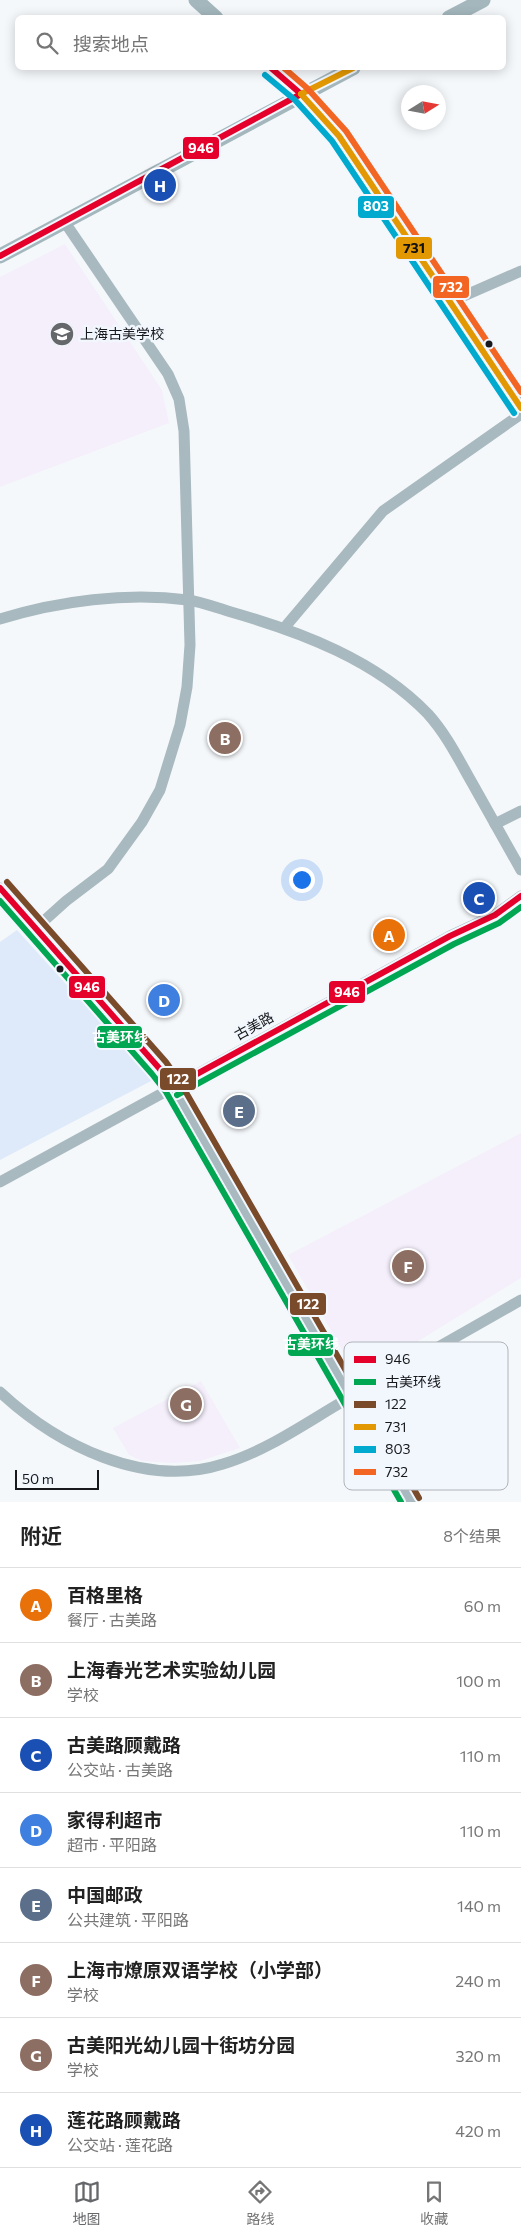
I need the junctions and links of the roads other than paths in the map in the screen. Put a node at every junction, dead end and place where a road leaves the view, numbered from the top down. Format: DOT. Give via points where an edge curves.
graph roads {
  1 [pos="196,0"];
  2 [pos="483,0"];
  3 [pos="213,15"];
  4 [pos="455,15"];
  5 [pos="273,70"];
  6 [pos="349,70"];
  7 [pos="301,94"];
  8 [pos="64,221"];
  9 [pos="0,256"];
  10 [pos="521,271"];
  11 [pos="450,302"];
  12 [pos="521,408"];
  13 [pos="521,414"];
  14 [pos="188,600"];
  15 [pos="0,619"];
  16 [pos="285,627"];
  17 [pos="521,810"];
  18 [pos="496,824"];
  19 [pos="521,870"];
  20 [pos="0,888"];
  21 [pos="521,896"];
  22 [pos="36,928"];
  23 [pos="173,1087"];
  24 [pos="0,1182"];
  25 [pos="521,1300"];
  26 [pos="447,1342"];
  27 [pos="344,1386"];
  28 [pos="0,1392"];
  29 [pos="344,1400"];
  30 [pos="404,1490"];
  31 [pos="411,1502"];
  1 -- 3 [label="main road"];
  2 -- 4 [label="main road"];
  5 -- 7 [label="main road"];
  6 -- 7 [label="main road"];
  7 -- 8 [label="main road"];
  7 -- 11 [label="main road" via="338,136"];
  8 -- 9 [label="main road"];
  8 -- 14 [label="street" via="168,374 179,399 184,431"];
  10 -- 11 [label="street"];
  11 -- 12 [label="main road"];
  13 -- 16 [label="street" via="383,510"];
  14 -- 15 [label="street" via="93,600"];
  14 -- 16 [label="street"];
  14 -- 22 [label="street" via="190,645 187,687 180,725 160,790 142,822 108,869"];
  16 -- 18 [label="street" via="368,668 411,698 442,731"];
  17 -- 18 [label="street"];
  18 -- 19 [label="street"];
  20 -- 22 [label="street"];
  21 -- 23 [label="street, 古美路" via="495,915 450,936"];
  22 -- 23 [label="street"];
  23 -- 24 [label="street, 古美路"];
  23 -- 27 [label="street"];
  25 -- 26 [label="street"];
  28 -- 29 [label="street" via="21,1411 78,1446 113,1461 145,1469 177,1471 203,1470 253,1452"];
  30 -- 31 [label="street"];
}
